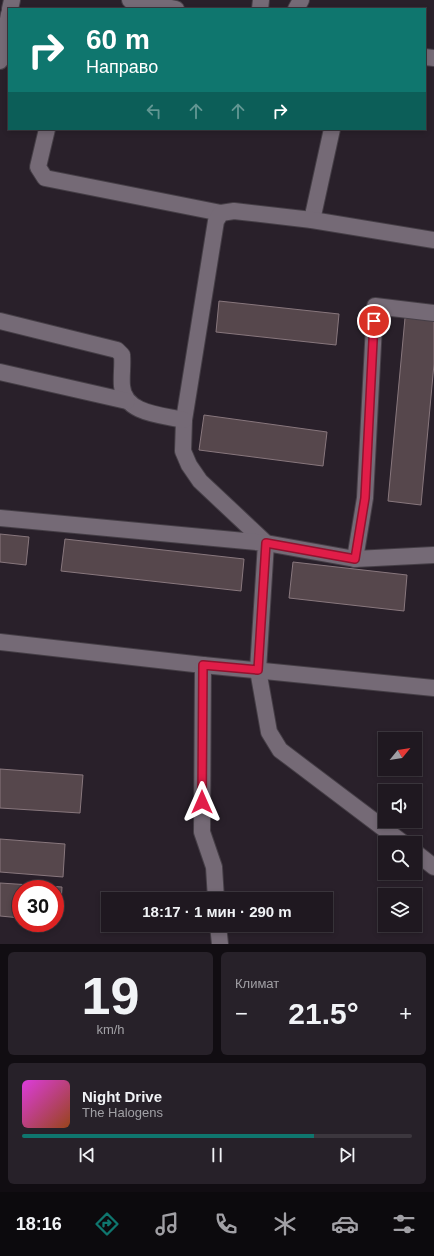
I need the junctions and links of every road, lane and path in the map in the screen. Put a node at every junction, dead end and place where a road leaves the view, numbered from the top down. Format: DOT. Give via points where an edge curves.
graph roads {
  1 [pos="130,0"];
  2 [pos="171,8"];
  3 [pos="8,19"];
  4 [pos="0,61"];
  5 [pos="47,130"];
  6 [pos="332,130"];
  7 [pos="221,213"];
  8 [pos="312,220"];
  9 [pos="434,240"];
  10 [pos="434,313"];
  11 [pos="0,321"];
  12 [pos="0,372"];
  13 [pos="127,401"];
  14 [pos="184,420"];
  15 [pos="0,518"];
  16 [pos="266,543"];
  17 [pos="434,556"];
  18 [pos="355,559"];
  19 [pos="0,642"];
  20 [pos="203,665"];
  21 [pos="258,670"];
  22 [pos="434,688"];
  23 [pos="394,836"];
  24 [pos="422,857"];
  25 [pos="434,866"];
  26 [pos="216,892"];
  27 [pos="219,932"];
  28 [pos="220,944"];
  1 -- 2 [label="street"];
  3 -- 4 [label="street"];
  5 -- 7 [label="street" via="38,167 45,178"];
  6 -- 8 [label="street"];
  7 -- 8 [label="street" via="234,211"];
  7 -- 14 [label="street" via="216,221"];
  8 -- 9 [label="street"];
  10 -- 18 [label="street" via="375,306 365,498"];
  11 -- 13 [label="street" via="117,350 122,355 122,388"];
  12 -- 13 [label="street"];
  13 -- 14 [label="street" via="137,410"];
  14 -- 16 [label="street" via="182,451 200,481"];
  15 -- 16 [label="street"];
  16 -- 18 [label="street"];
  16 -- 21 [label="street"];
  17 -- 18 [label="street"];
  19 -- 20 [label="street"];
  20 -- 21 [label="street"];
  20 -- 26 [label="street" via="202,832 214,867"];
  21 -- 22 [label="street"];
  21 -- 23 [label="street" via="269,732 280,750"];
  24 -- 25 [label="street"];
  27 -- 28 [label="street"];
}
